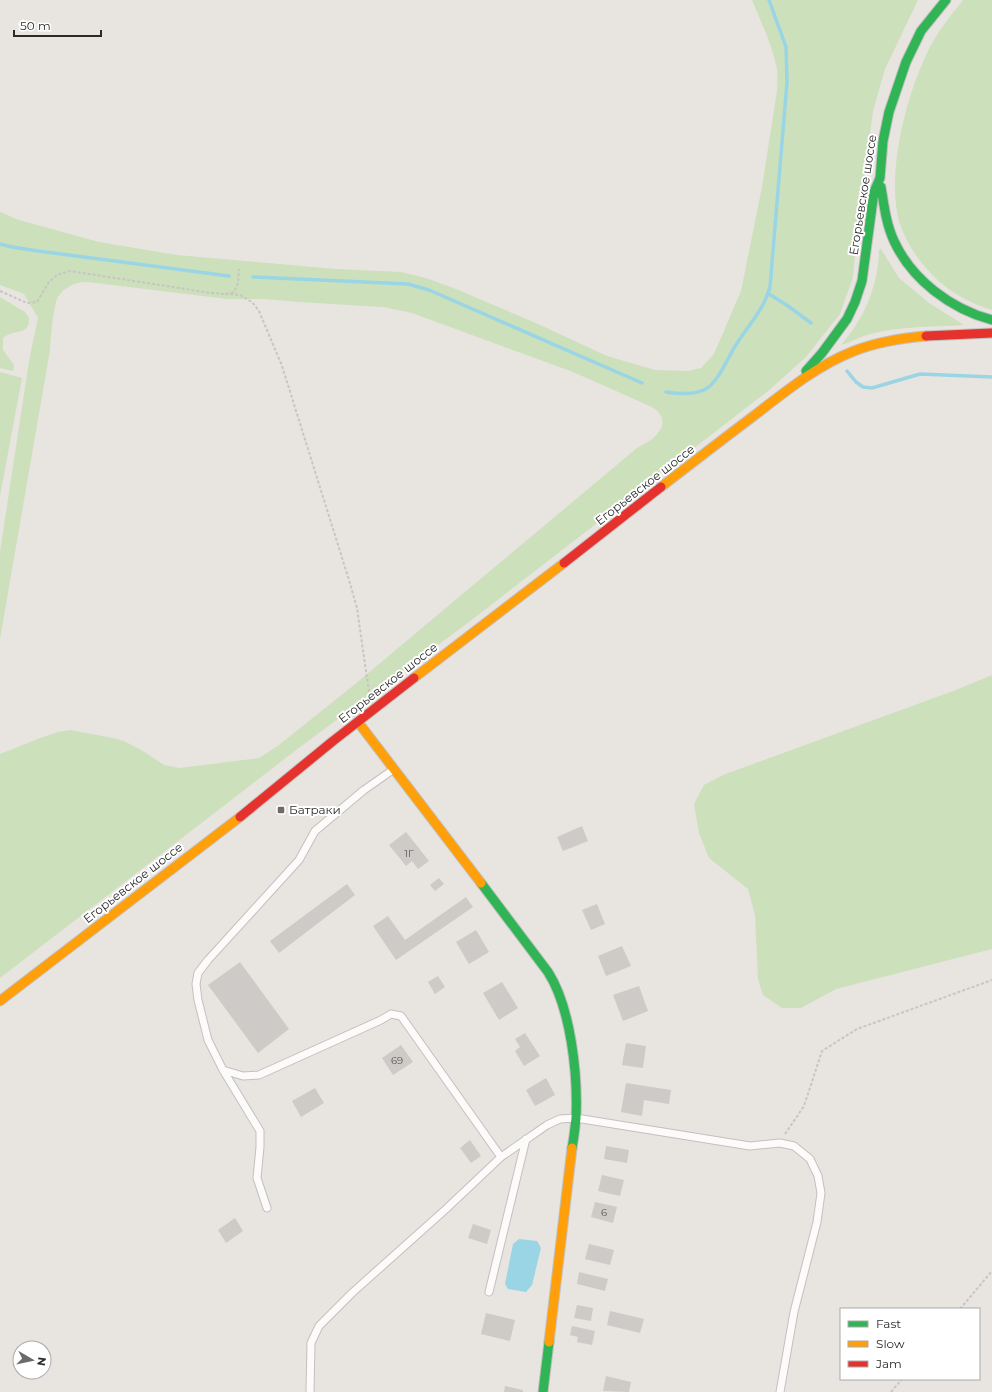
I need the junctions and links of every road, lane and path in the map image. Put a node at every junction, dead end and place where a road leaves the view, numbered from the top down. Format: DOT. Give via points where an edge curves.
graph roads {
  1 [pos="946,0"];
  2 [pos="930,6"];
  3 [pos="921,32"];
  4 [pos="880,178"];
  5 [pos="240,269"];
  6 [pos="0,291"];
  7 [pos="225,294"];
  8 [pos="992,320"];
  9 [pos="992,333"];
  10 [pos="792,386"];
  11 [pos="372,711"];
  12 [pos="358,722"];
  13 [pos="394,769"];
  14 [pos="992,980"];
  15 [pos="0,1001"];
  16 [pos="223,1070"];
  17 [pos="576,1118"];
  18 [pos="526,1139"];
  19 [pos="780,1143"];
  20 [pos="501,1157"];
  21 [pos="267,1208"];
  22 [pos="992,1271"];
  23 [pos="489,1292"];
  24 [pos="961,1308"];
  25 [pos="901,1380"];
  26 [pos="310,1392"];
  27 [pos="543,1392"];
  28 [pos="780,1392"];
  29 [pos="891,1392"];
  1 -- 3 [label="main road, Егорьевское шоссе"];
  2 -- 3 [label="main road"];
  3 -- 4 [label="main road, Егорьевское шоссе" via="906,62 890,112 883,141"];
  4 -- 8 [label="main road" via="894,241 920,279 952,304"];
  4 -- 10 [label="main road, Егорьевское шоссе" via="874,192 862,281 855,302 847,319 822,353"];
  5 -- 7 [label="path" via="234,292"];
  6 -- 7 [label="path" via="27,303 37,302 49,282 57,275 70,271"];
  7 -- 11 [label="path" via="240,295 252,302 259,311 282,366 357,608"];
  9 -- 10 [label="main road, Егорьевское шоссе" via="917,338 877,344 855,351"];
  10 -- 11 [label="main road, Егорьевское шоссе"];
  11 -- 12 [label="main road, Егорьевское шоссе"];
  12 -- 13 [label="main road"];
  12 -- 15 [label="main road, Егорьевское шоссе" via="232,823"];
  13 -- 16 [label="lane" via="364,790 315,831 299,860 198,973 198,1000 208,1040"];
  13 -- 17 [label="main road" via="555,984 566,1017 576,1083"];
  14 -- 19 [label="path" via="857,1029 822,1051 804,1106"];
  16 -- 20 [label="lane" via="243,1076 259,1075 391,1014 401,1016"];
  16 -- 21 [label="lane" via="260,1131 257,1178"];
  17 -- 18 [label="lane" via="560,1119 547,1124"];
  17 -- 19 [label="lane" via="750,1146"];
  17 -- 27 [label="main road"];
  18 -- 20 [label="lane"];
  18 -- 23 [label="lane"];
  19 -- 28 [label="lane" via="794,1146 810,1159 818,1176 821,1194 817,1222 794,1312"];
  20 -- 26 [label="lane" via="319,1326 311,1343"];
  22 -- 24 [label="path"];
  25 -- 29 [label="path"];
}
